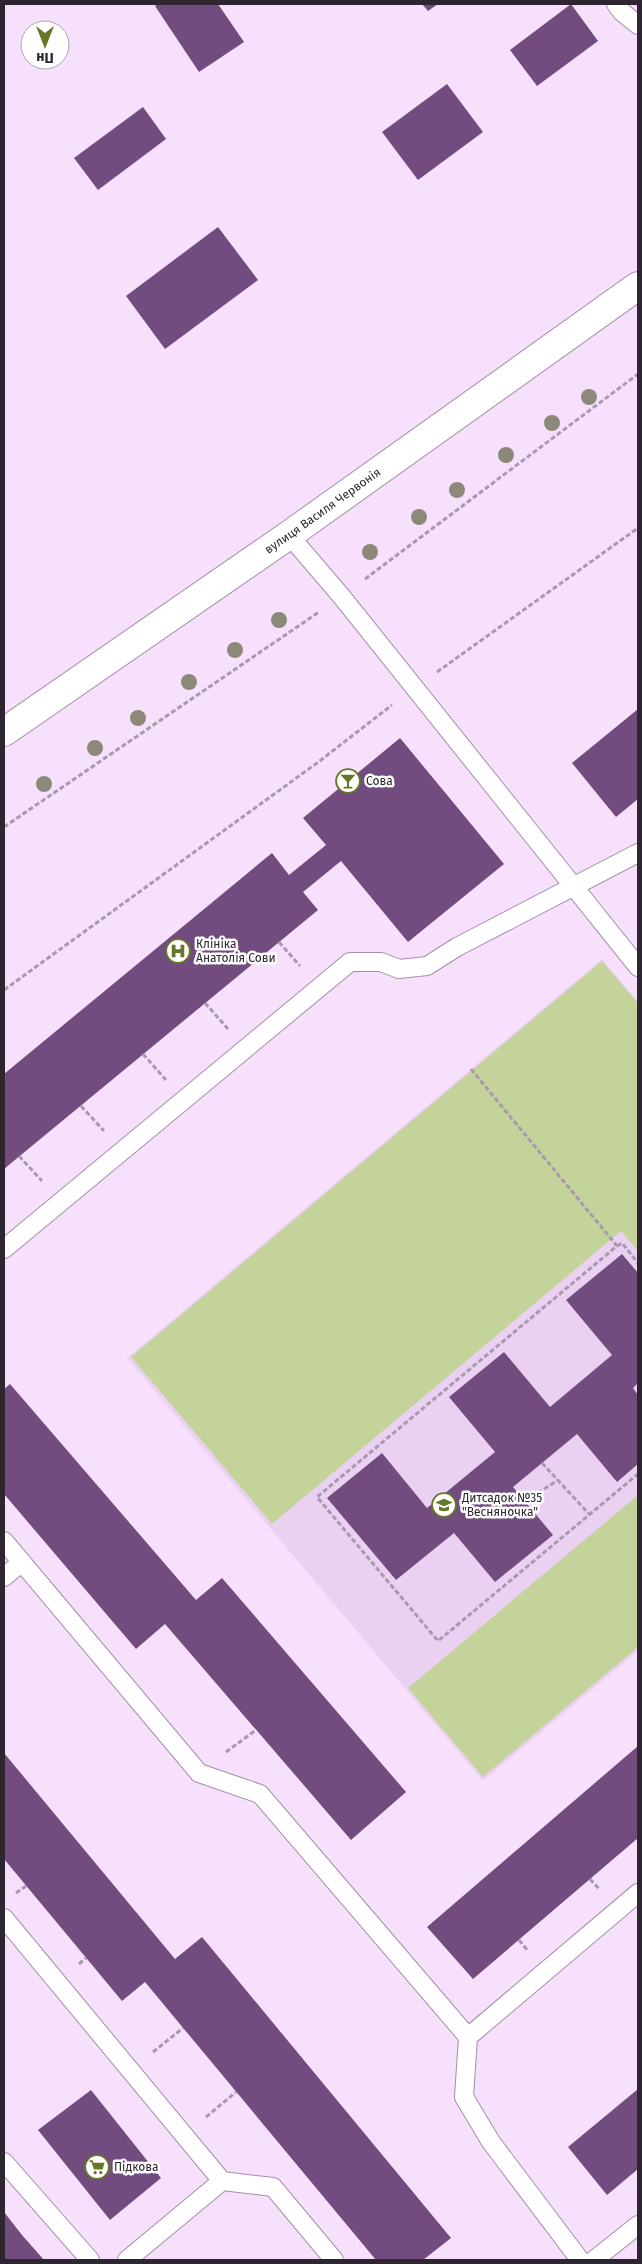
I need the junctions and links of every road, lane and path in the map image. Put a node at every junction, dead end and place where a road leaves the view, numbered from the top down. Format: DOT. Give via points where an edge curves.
graph roads {
  1 [pos="616,4"];
  2 [pos="638,25"];
  3 [pos="638,286"];
  4 [pos="638,528"];
  5 [pos="289,535"];
  6 [pos="415,688"];
  7 [pos="6,726"];
  8 [pos="638,853"];
  9 [pos="573,887"];
  10 [pos="638,967"];
  11 [pos="4,990"];
  12 [pos="471,1070"];
  13 [pos="81,1106"];
  14 [pos="122,1150"];
  15 [pos="19,1156"];
  16 [pos="61,1201"];
  17 [pos="618,1246"];
  18 [pos="4,1249"];
  19 [pos="638,1263"];
  20 [pos="542,1463"];
  21 [pos="638,1474"];
  22 [pos="558,1480"];
  23 [pos="525,1502"];
  24 [pos="590,1514"];
  25 [pos="4,1541"];
  26 [pos="22,1562"];
  27 [pos="4,1577"];
  28 [pos="638,1893"];
  29 [pos="4,1918"];
  30 [pos="183,2028"];
  31 [pos="468,2037"];
  32 [pos="131,2070"];
  33 [pos="236,2092"];
  34 [pos="185,2136"];
  35 [pos="4,2162"];
  36 [pos="222,2181"];
  37 [pos="638,2224"];
  38 [pos="90,2260"];
  39 [pos="127,2260"];
  40 [pos="334,2260"];
  41 [pos="580,2260"];
  42 [pos="594,2260"];
  1 -- 2 [label="lane"];
  3 -- 5 [label="main road, вулиця Василя Червонія"];
  4 -- 6 [label="path"];
  5 -- 6 [label="lane"];
  5 -- 7 [label="main road, вулиця Василя Червонія"];
  6 -- 9 [label="lane"];
  6 -- 11 [label="path"];
  8 -- 9 [label="lane"];
  9 -- 10 [label="lane"];
  9 -- 14 [label="lane" via="457,947 428,966 400,969 381,962 350,962"];
  12 -- 17 [label="path"];
  13 -- 14 [label="path"];
  14 -- 16 [label="lane"];
  15 -- 16 [label="path"];
  16 -- 18 [label="lane"];
  17 -- 19 [label="path" via="622,1243"];
  17 -- 24 [label="path" via="317,1497 438,1641"];
  20 -- 22 [label="path"];
  21 -- 24 [label="path"];
  22 -- 23 [label="path"];
  22 -- 24 [label="path"];
  25 -- 26 [label="lane"];
  26 -- 27 [label="lane"];
  26 -- 31 [label="lane" via="199,1773 260,1794"];
  28 -- 31 [label="lane"];
  29 -- 32 [label="lane"];
  30 -- 32 [label="path"];
  31 -- 41 [label="lane" via="464,2097 491,2142"];
  32 -- 34 [label="lane"];
  33 -- 34 [label="path"];
  34 -- 36 [label="lane"];
  35 -- 38 [label="lane"];
  36 -- 39 [label="lane"];
  36 -- 40 [label="lane" via="273,2187"];
  37 -- 42 [label="lane"];
}
